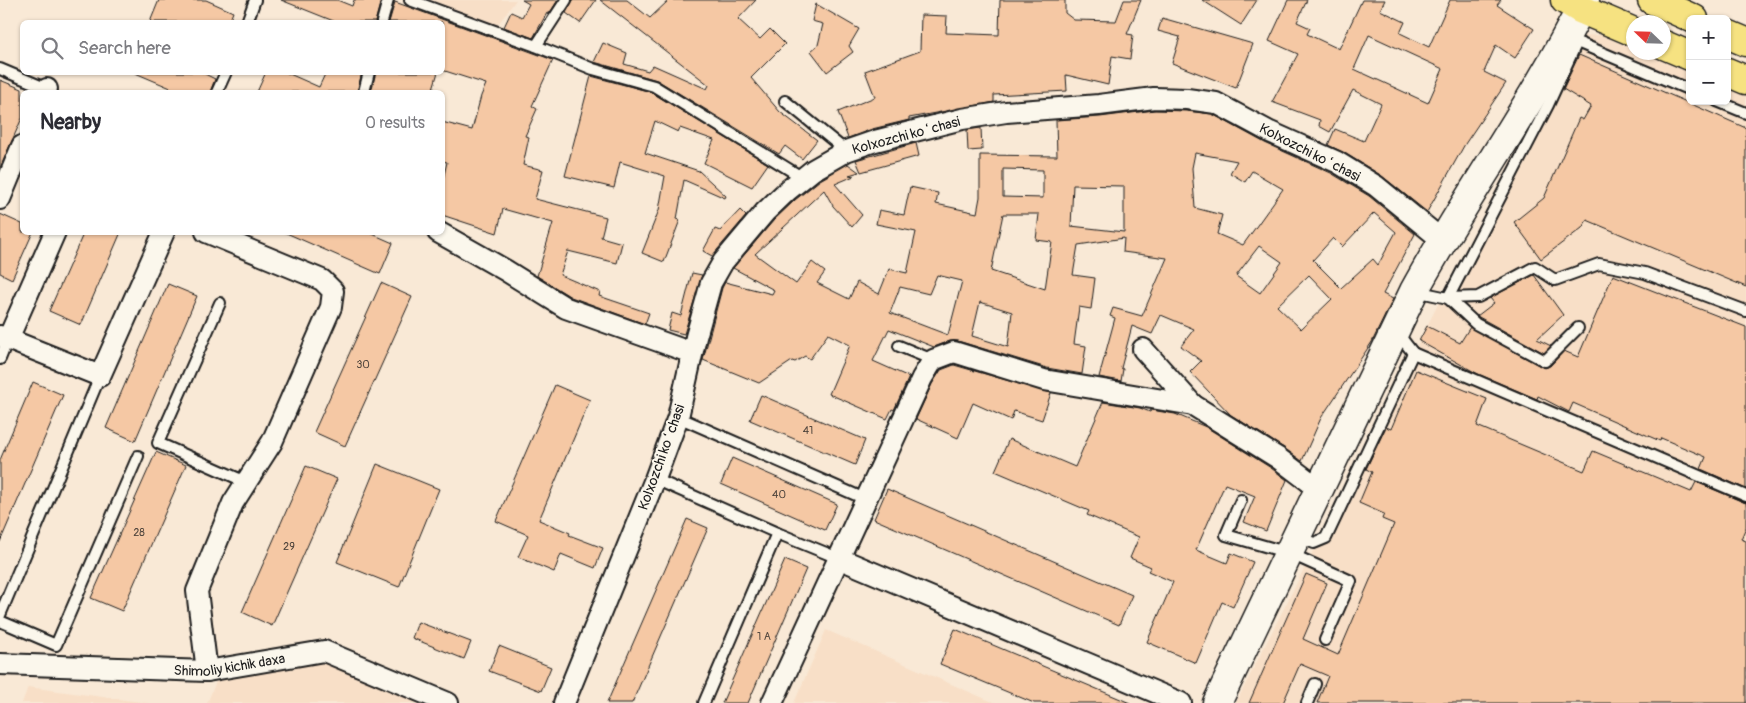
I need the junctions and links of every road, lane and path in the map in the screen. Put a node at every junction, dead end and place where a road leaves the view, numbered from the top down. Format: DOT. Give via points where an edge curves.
graph roads {
  1 [pos="256,0"];
  2 [pos="388,0"];
  3 [pos="410,0"];
  4 [pos="566,0"];
  5 [pos="1652,0"];
  6 [pos="1577,3"];
  7 [pos="1686,15"];
  8 [pos="248,20"];
  9 [pos="383,20"];
  10 [pos="1626,28"];
  11 [pos="1731,36"];
  12 [pos="1746,42"];
  13 [pos="536,46"];
  14 [pos="1671,48"];
  15 [pos="1686,54"];
  16 [pos="0,69"];
  17 [pos="1731,74"];
  18 [pos="225,75"];
  19 [pos="368,75"];
  20 [pos="1746,80"];
  21 [pos="1686,88"];
  22 [pos="48,90"];
  23 [pos="218,90"];
  24 [pos="364,90"];
  25 [pos="785,101"];
  26 [pos="1727,105"];
  27 [pos="1746,113"];
  28 [pos="20,151"];
  29 [pos="846,151"];
  30 [pos="803,178"];
  31 [pos="0,199"];
  32 [pos="53,235"];
  33 [pos="163,235"];
  34 [pos="213,235"];
  35 [pos="443,235"];
  36 [pos="1442,240"];
  37 [pos="1414,291"];
  38 [pos="1448,298"];
  39 [pos="220,303"];
  40 [pos="1746,311"];
  41 [pos="1578,328"];
  42 [pos="1395,330"];
  43 [pos="4,338"];
  44 [pos="899,346"];
  45 [pos="1143,349"];
  46 [pos="1414,353"];
  47 [pos="692,354"];
  48 [pos="0,359"];
  49 [pos="933,360"];
  50 [pos="100,376"];
  51 [pos="1192,405"];
  52 [pos="678,417"];
  53 [pos="138,456"];
  54 [pos="655,479"];
  55 [pos="246,482"];
  56 [pos="1320,489"];
  57 [pos="1746,496"];
  58 [pos="865,500"];
  59 [pos="1241,500"];
  60 [pos="776,533"];
  61 [pos="1292,545"];
  62 [pos="838,558"];
  63 [pos="0,615"];
  64 [pos="0,621"];
  65 [pos="1325,640"];
  66 [pos="56,645"];
  67 [pos="0,664"];
  68 [pos="56,666"];
  69 [pos="207,671"];
  70 [pos="1316,684"];
  71 [pos="448,703"];
  72 [pos="564,703"];
  73 [pos="704,703"];
  74 [pos="772,703"];
  75 [pos="1181,703"];
  76 [pos="1217,703"];
  77 [pos="1307,703"];
  1 -- 8 [label="lane"];
  2 -- 9 [label="lane"];
  3 -- 13 [label="lane"];
  4 -- 13 [label="lane"];
  5 -- 7 [label="main road"];
  6 -- 10 [label="main road"];
  6 -- 36 [label="street" via="1512,127"];
  11 -- 12 [label="main road"];
  13 -- 30 [label="lane" via="593,69 654,86"];
  14 -- 15 [label="main road"];
  16 -- 22 [label="lane"];
  17 -- 20 [label="main road"];
  18 -- 23 [label="lane"];
  19 -- 24 [label="lane"];
  21 -- 38 [label="lane" via="1577,42"];
  25 -- 29 [label="lane"];
  26 -- 27 [label="lane"];
  28 -- 31 [label="street"];
  29 -- 30 [label="street, Kolxozchi koʻchasi"];
  29 -- 36 [label="street, Kolxozchi koʻchasi" via="962,119 1006,112 1154,98 1216,103 1270,132 1338,162 1376,186"];
  30 -- 47 [label="street, Kolxozchi koʻchasi" via="765,212 723,262 711,282"];
  32 -- 43 [label="street"];
  33 -- 50 [label="street"];
  34 -- 55 [label="street" via="322,280 333,291 331,307 272,442"];
  35 -- 47 [label="street" via="566,308"];
  36 -- 37 [label="street"];
  37 -- 38 [label="lane"];
  37 -- 42 [label="street"];
  38 -- 40 [label="lane" via="1478,296 1535,267 1555,280 1599,264 1645,273"];
  38 -- 41 [label="lane" via="1476,324 1545,361"];
  39 -- 55 [label="lane" via="158,443"];
  42 -- 46 [label="lane"];
  42 -- 56 [label="street"];
  43 -- 48 [label="lane"];
  43 -- 50 [label="street"];
  44 -- 49 [label="lane"];
  45 -- 51 [label="street"];
  46 -- 57 [label="lane"];
  46 -- 61 [label="lane" via="1326,538"];
  47 -- 52 [label="street, Kolxozchi koʻchasi"];
  49 -- 51 [label="street" via="954,352 1044,380"];
  49 -- 58 [label="street"];
  50 -- 63 [label="lane"];
  51 -- 56 [label="street" via="1278,458"];
  52 -- 54 [label="street, Kolxozchi koʻchasi"];
  52 -- 58 [label="lane"];
  53 -- 66 [label="lane"];
  54 -- 60 [label="lane"];
  54 -- 72 [label="street, Kolxozchi koʻchasi"];
  55 -- 69 [label="street" via="233,503 197,591"];
  56 -- 61 [label="street"];
  58 -- 62 [label="street"];
  59 -- 61 [label="lane" via="1226,535"];
  60 -- 62 [label="lane"];
  60 -- 73 [label="lane"];
  61 -- 65 [label="lane" via="1351,581"];
  61 -- 76 [label="street"];
  62 -- 74 [label="street"];
  62 -- 75 [label="street"];
  64 -- 66 [label="lane"];
  66 -- 68 [label="lane"];
  67 -- 68 [label="street, Shimoliy kichik daxa"];
  68 -- 69 [label="street, Shimoliy kichik daxa"];
  69 -- 71 [label="street, Shimoliy kichik daxa" via="324,651"];
  70 -- 77 [label="lane"];
}
